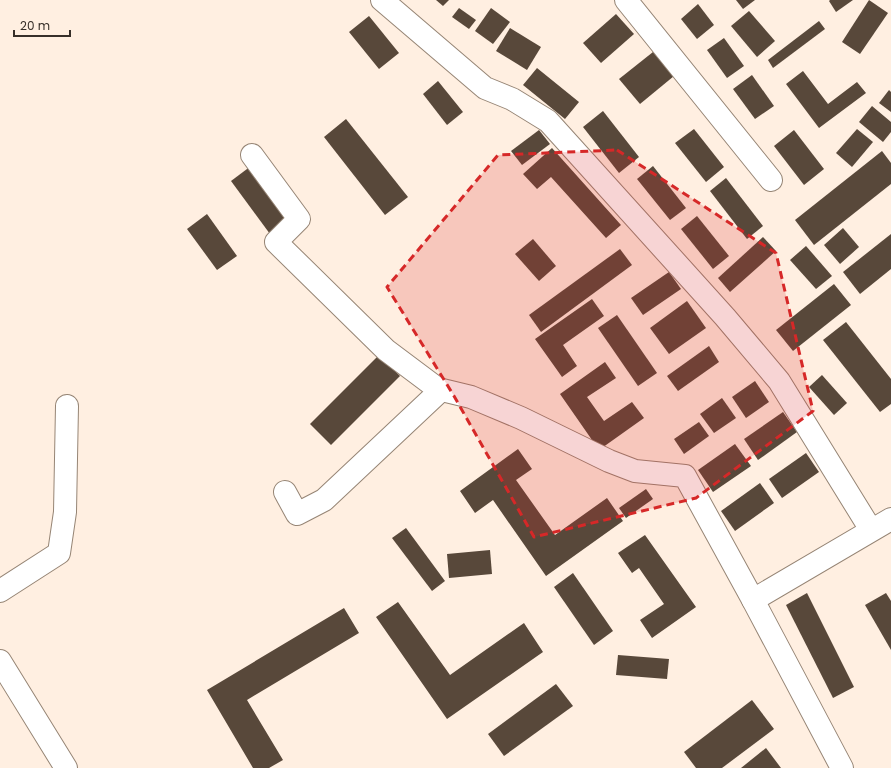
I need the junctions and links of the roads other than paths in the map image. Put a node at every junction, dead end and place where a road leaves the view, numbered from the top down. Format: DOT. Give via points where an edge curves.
graph roads {
  1 [pos="382,0"];
  2 [pos="626,0"];
  3 [pos="252,155"];
  4 [pos="771,180"];
  5 [pos="441,390"];
  6 [pos="67,406"];
  7 [pos="284,492"];
  8 [pos="891,519"];
  9 [pos="871,530"];
  10 [pos="0,591"];
  11 [pos="753,600"];
  12 [pos="0,661"];
  13 [pos="66,768"];
  14 [pos="842,768"];
  1 -- 9 [label="street" via="485,88 512,99 548,121 778,381"];
  2 -- 4 [label="street"];
  3 -- 5 [label="street" via="298,219 276,242 386,350"];
  5 -- 7 [label="street" via="324,500 297,514"];
  5 -- 11 [label="street" via="470,397 521,418 609,462 635,471 685,476"];
  6 -- 10 [label="street" via="65,512 58,553"];
  8 -- 9 [label="street"];
  9 -- 11 [label="street"];
  11 -- 14 [label="street"];
  12 -- 13 [label="street"];
}
